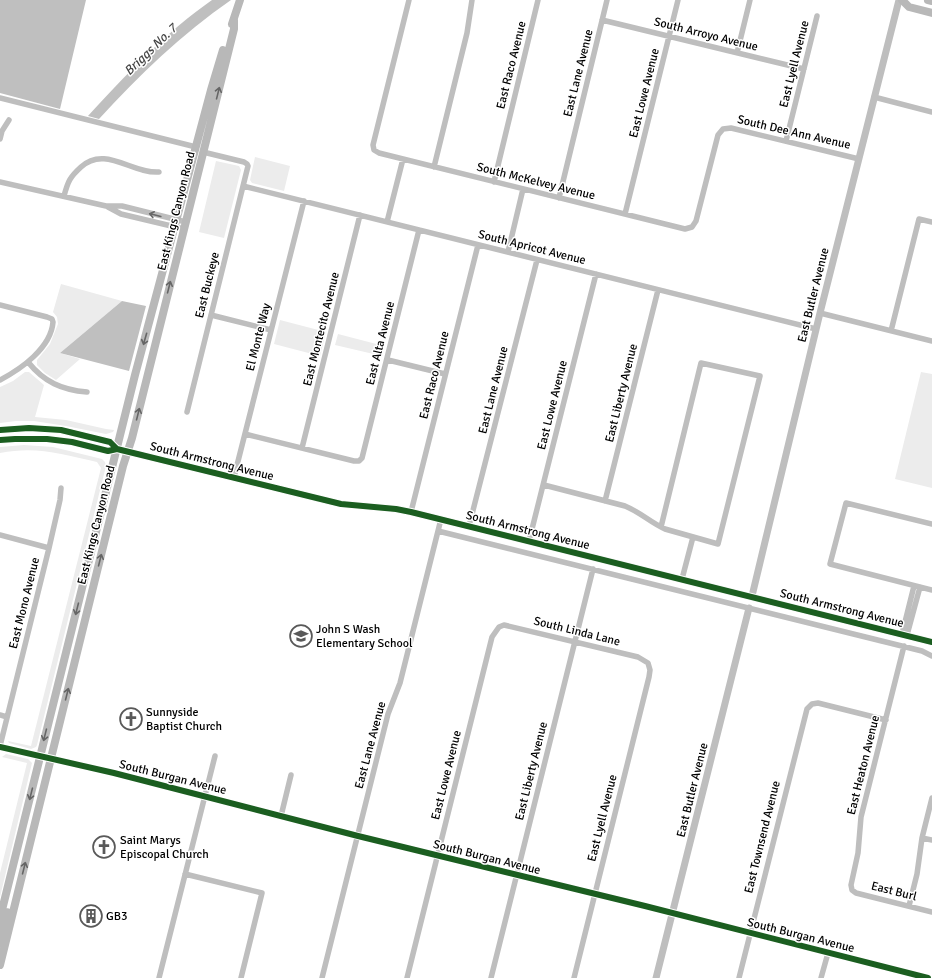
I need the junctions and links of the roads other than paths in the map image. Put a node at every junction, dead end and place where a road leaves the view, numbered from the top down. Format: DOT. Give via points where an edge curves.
graph roads {
  1 [pos="240,0"];
  2 [pos="409,0"];
  3 [pos="472,0"];
  4 [pos="538,0"];
  5 [pos="606,0"];
  6 [pos="678,0"];
  7 [pos="750,0"];
  8 [pos="900,0"];
  9 [pos="928,0"];
  10 [pos="932,1"];
  11 [pos="932,13"];
  12 [pos="817,16"];
  13 [pos="234,20"];
  14 [pos="602,20"];
  15 [pos="669,36"];
  16 [pos="737,53"];
  17 [pos="804,69"];
  18 [pos="874,97"];
  19 [pos="0,98"];
  20 [pos="932,112"];
  21 [pos="9,120"];
  22 [pos="0,139"];
  23 [pos="786,141"];
  24 [pos="200,150"];
  25 [pos="403,159"];
  26 [pos="859,159"];
  27 [pos="434,167"];
  28 [pos="159,172"];
  29 [pos="0,182"];
  30 [pos="494,182"];
  31 [pos="243,186"];
  32 [pos="524,189"];
  33 [pos="64,196"];
  34 [pos="559,198"];
  35 [pos="304,201"];
  36 [pos="625,214"];
  37 [pos="360,215"];
  38 [pos="387,222"];
  39 [pos="932,222"];
  40 [pos="176,223"];
  41 [pos="185,225"];
  42 [pos="692,227"];
  43 [pos="419,230"];
  44 [pos="478,245"];
  45 [pos="508,252"];
  46 [pos="537,260"];
  47 [pos="596,274"];
  48 [pos="658,290"];
  49 [pos="0,305"];
  50 [pos="820,313"];
  51 [pos="211,316"];
  52 [pos="816,329"];
  53 [pos="271,330"];
  54 [pos="891,331"];
  55 [pos="932,342"];
  56 [pos="388,360"];
  57 [pos="28,362"];
  58 [pos="445,374"];
  59 [pos="0,380"];
  60 [pos="87,392"];
  61 [pos="187,412"];
  62 [pos="0,430"];
  63 [pos="245,434"];
  64 [pos="0,440"];
  65 [pos="302,448"];
  66 [pos="117,449"];
  67 [pos="128,451"];
  68 [pos="234,478"];
  69 [pos="544,485"];
  70 [pos="61,488"];
  71 [pos="605,501"];
  72 [pos="411,512"];
  73 [pos="441,519"];
  74 [pos="932,524"];
  75 [pos="469,526"];
  76 [pos="660,527"];
  77 [pos="438,531"];
  78 [pos="0,535"];
  79 [pos="693,537"];
  80 [pos="529,541"];
  81 [pos="49,548"];
  82 [pos="593,570"];
  83 [pos="682,579"];
  84 [pos="917,586"];
  85 [pos="932,590"];
  86 [pos="752,596"];
  87 [pos="749,608"];
  88 [pos="499,626"];
  89 [pos="904,635"];
  90 [pos="575,642"];
  91 [pos="932,642"];
  92 [pos="904,646"];
  93 [pos="932,656"];
  94 [pos="648,663"];
  95 [pos="0,715"];
  96 [pos="7,716"];
  97 [pos="886,720"];
  98 [pos="0,747"];
  99 [pos="215,756"];
  100 [pos="40,757"];
  101 [pos="50,759"];
  102 [pos="291,774"];
  103 [pos="205,796"];
  104 [pos="932,798"];
  105 [pos="281,816"];
  106 [pos="358,836"];
  107 [pos="922,838"];
  108 [pos="932,840"];
  109 [pos="438,856"];
  110 [pos="14,862"];
  111 [pos="185,874"];
  112 [pos="517,875"];
  113 [pos="852,890"];
  114 [pos="594,895"];
  115 [pos="909,906"];
  116 [pos="932,912"];
  117 [pos="672,914"];
  118 [pos="0,918"];
  119 [pos="750,934"];
  120 [pos="4,946"];
  121 [pos="828,953"];
  122 [pos="0,965"];
  123 [pos="159,978"];
  124 [pos="241,978"];
  125 [pos="322,978"];
  126 [pos="407,978"];
  127 [pos="491,978"];
  128 [pos="574,978"];
  129 [pos="656,978"];
  130 [pos="738,978"];
  131 [pos="821,978"];
  132 [pos="928,978"];
  1 -- 13 [label="main road, East Kings Canyon Road"];
  2 -- 25 [label="street, South McKelvey Avenue" via="373,145 374,150 379,153"];
  3 -- 27 [label="street" via="467,33"];
  4 -- 30 [label="street, East Raco Avenue"];
  5 -- 14 [label="street, East Lane Avenue"];
  6 -- 15 [label="street, East Lowe Avenue"];
  7 -- 16 [label="street"];
  8 -- 11 [label="main road" via="909,7"];
  8 -- 18 [label="street, East Butler Avenue"];
  9 -- 10 [label="main road"];
  12 -- 17 [label="street, East Lyell Avenue"];
  24 -- 13 [label="main road, East Kings Canyon Road, one-way" via="234,29"];
  13 -- 24 [label="main road, East Kings Canyon Road" via="208,101 207,120"];
  14 -- 15 [label="street, South Arroyo Avenue"];
  14 -- 34 [label="street, East Lane Avenue"];
  15 -- 16 [label="street, South Arroyo Avenue"];
  15 -- 36 [label="street, East Lowe Avenue"];
  16 -- 17 [label="street, South Arroyo Avenue"];
  17 -- 23 [label="street, East Lyell Avenue"];
  18 -- 20 [label="street"];
  18 -- 26 [label="street, East Butler Avenue"];
  19 -- 24 [label="street"];
  21 -- 22 [label="street"];
  23 -- 26 [label="street, South Dee Ann Avenue"];
  23 -- 42 [label="street, South Dee Ann Avenue" via="731,128 723,129 718,135 696,221"];
  24 -- 31 [label="street, East Buckeye" via="247,164"];
  24 -- 40 [label="main road, East Kings Canyon Road"];
  24 -- 41 [label="main road, East Kings Canyon Road"];
  25 -- 27 [label="street, South McKelvey Avenue"];
  25 -- 38 [label="street"];
  26 -- 50 [label="street, East Butler Avenue"];
  27 -- 30 [label="street, South McKelvey Avenue"];
  28 -- 33 [label="street" via="142,171 109,159 96,158 84,164 71,177"];
  29 -- 33 [label="street"];
  30 -- 32 [label="street, South McKelvey Avenue"];
  31 -- 35 [label="street, South Apricot Avenue"];
  31 -- 51 [label="street, East Buckeye"];
  32 -- 34 [label="street, South McKelvey Avenue"];
  32 -- 45 [label="street"];
  33 -- 40 [label="street" via="106,206 122,206"];
  34 -- 36 [label="street, South McKelvey Avenue"];
  35 -- 37 [label="street, South Apricot Avenue"];
  35 -- 53 [label="street, El Monte Way"];
  36 -- 42 [label="street, South McKelvey Avenue" via="681,229"];
  37 -- 38 [label="street, South Apricot Avenue"];
  37 -- 65 [label="street, East Montecito Avenue"];
  38 -- 43 [label="street, South Apricot Avenue"];
  39 -- 54 [label="street" via="919,219"];
  40 -- 41 [label="street"];
  40 -- 66 [label="main road, East Kings Canyon Road, one-way"];
  67 -- 41 [label="main road, East Kings Canyon Road, one-way"];
  43 -- 44 [label="street, South Apricot Avenue"];
  43 -- 56 [label="street, East Alta Avenue"];
  44 -- 45 [label="street, South Apricot Avenue"];
  44 -- 58 [label="street, East Raco Avenue"];
  45 -- 46 [label="street, South Apricot Avenue"];
  46 -- 47 [label="street, South Apricot Avenue"];
  46 -- 75 [label="street, East Lane Avenue"];
  47 -- 48 [label="street, South Apricot Avenue"];
  47 -- 69 [label="street, East Lowe Avenue"];
  48 -- 52 [label="street, South Apricot Avenue"];
  48 -- 71 [label="street, East Liberty Avenue"];
  49 -- 57 [label="street" via="52,319 53,325 46,340"];
  50 -- 52 [label="street, East Butler Avenue"];
  50 -- 54 [label="street"];
  51 -- 53 [label="street"];
  51 -- 61 [label="street, East Buckeye"];
  52 -- 86 [label="street, East Butler Avenue"];
  53 -- 63 [label="street, El Monte Way"];
  54 -- 55 [label="street"];
  56 -- 58 [label="street"];
  56 -- 65 [label="street, East Alta Avenue" via="360,461 354,462"];
  57 -- 59 [label="street"];
  57 -- 60 [label="street" via="48,382 66,389"];
  58 -- 72 [label="street, East Raco Avenue"];
  62 -- 66 [label="street" via="61,430 110,442"];
  63 -- 65 [label="street"];
  63 -- 68 [label="street, El Monte Way"];
  64 -- 66 [label="street" via="47,439 108,451"];
  66 -- 67 [label="street, South Armstrong Avenue"];
  66 -- 100 [label="main road, East Kings Canyon Road, one-way"];
  67 -- 68 [label="street, South Armstrong Avenue"];
  101 -- 67 [label="main road, East Kings Canyon Road, one-way"];
  68 -- 72 [label="street, South Armstrong Avenue" via="342,504"];
  69 -- 71 [label="street"];
  69 -- 80 [label="street, East Lowe Avenue"];
  70 -- 81 [label="street, East Mono Avenue"];
  71 -- 76 [label="street" via="631,508"];
  72 -- 73 [label="street, South Armstrong Avenue"];
  73 -- 75 [label="street, South Armstrong Avenue"];
  73 -- 77 [label="street, East Lane Avenue"];
  74 -- 84 [label="street" via="846,503 830,564"];
  75 -- 80 [label="street, South Armstrong Avenue"];
  76 -- 79 [label="street"];
  76 -- 79 [label="street" via="701,363 760,376 718,544"];
  77 -- 82 [label="street, South Armstrong Avenue"];
  77 -- 106 [label="street, East Lane Avenue"];
  78 -- 81 [label="street"];
  79 -- 83 [label="street"];
  80 -- 83 [label="street, South Armstrong Avenue"];
  81 -- 96 [label="street, East Mono Avenue"];
  82 -- 87 [label="street, South Armstrong Avenue"];
  82 -- 90 [label="street, East Liberty Avenue"];
  83 -- 86 [label="street, South Armstrong Avenue"];
  84 -- 85 [label="street"];
  84 -- 89 [label="street"];
  86 -- 89 [label="street, South Armstrong Avenue"];
  87 -- 92 [label="street, South Armstrong Avenue"];
  87 -- 117 [label="street, East Butler Avenue"];
  88 -- 90 [label="street, South Linda Lane" via="509,625"];
  88 -- 109 [label="street, East Lowe Avenue" via="492,637"];
  89 -- 91 [label="street, South Armstrong Avenue"];
  90 -- 94 [label="street, South Linda Lane" via="638,657"];
  90 -- 112 [label="street, East Liberty Avenue"];
  92 -- 93 [label="street, South Armstrong Avenue"];
  92 -- 97 [label="street, East Heaton Avenue"];
  94 -- 114 [label="street, East Lyell Avenue" via="649,677"];
  95 -- 96 [label="street"];
  96 -- 98 [label="street, East Mono Avenue"];
  97 -- 113 [label="street, East Heaton Avenue" via="861,818"];
  97 -- 119 [label="street, East Townsend Avenue" via="821,704 809,706 805,713"];
  98 -- 100 [label="street, South Burgan Avenue"];
  99 -- 103 [label="street"];
  100 -- 101 [label="street, South Burgan Avenue"];
  100 -- 110 [label="main road, East Kings Canyon Road, one-way"];
  101 -- 103 [label="street, South Burgan Avenue"];
  120 -- 101 [label="main road, East Kings Canyon Road, one-way"];
  102 -- 105 [label="street"];
  103 -- 105 [label="street, South Burgan Avenue"];
  103 -- 111 [label="street"];
  104 -- 107 [label="street"];
  105 -- 106 [label="street, South Burgan Avenue"];
  106 -- 109 [label="street, South Burgan Avenue"];
  106 -- 125 [label="street, East Lane Avenue"];
  107 -- 108 [label="street"];
  107 -- 115 [label="street"];
  109 -- 112 [label="street, South Burgan Avenue"];
  109 -- 126 [label="street, East Lowe Avenue"];
  110 -- 118 [label="main road, East Kings Canyon Road"];
  110 -- 120 [label="main road" via="14,882 0,936"];
  111 -- 123 [label="street"];
  111 -- 124 [label="street" via="262,893"];
  112 -- 114 [label="street, South Burgan Avenue"];
  112 -- 127 [label="street, East Liberty Avenue"];
  113 -- 115 [label="street, East Burl"];
  114 -- 117 [label="street, South Burgan Avenue"];
  114 -- 128 [label="street, East Lyell Avenue"];
  115 -- 116 [label="street, East Burl"];
  117 -- 119 [label="street, South Burgan Avenue"];
  117 -- 129 [label="street, East Butler Avenue"];
  119 -- 121 [label="street, South Burgan Avenue"];
  119 -- 130 [label="street, East Townsend Avenue"];
  120 -- 122 [label="main road, East Kings Canyon Road"];
  121 -- 131 [label="street"];
  121 -- 132 [label="street, South Burgan Avenue"];
}
